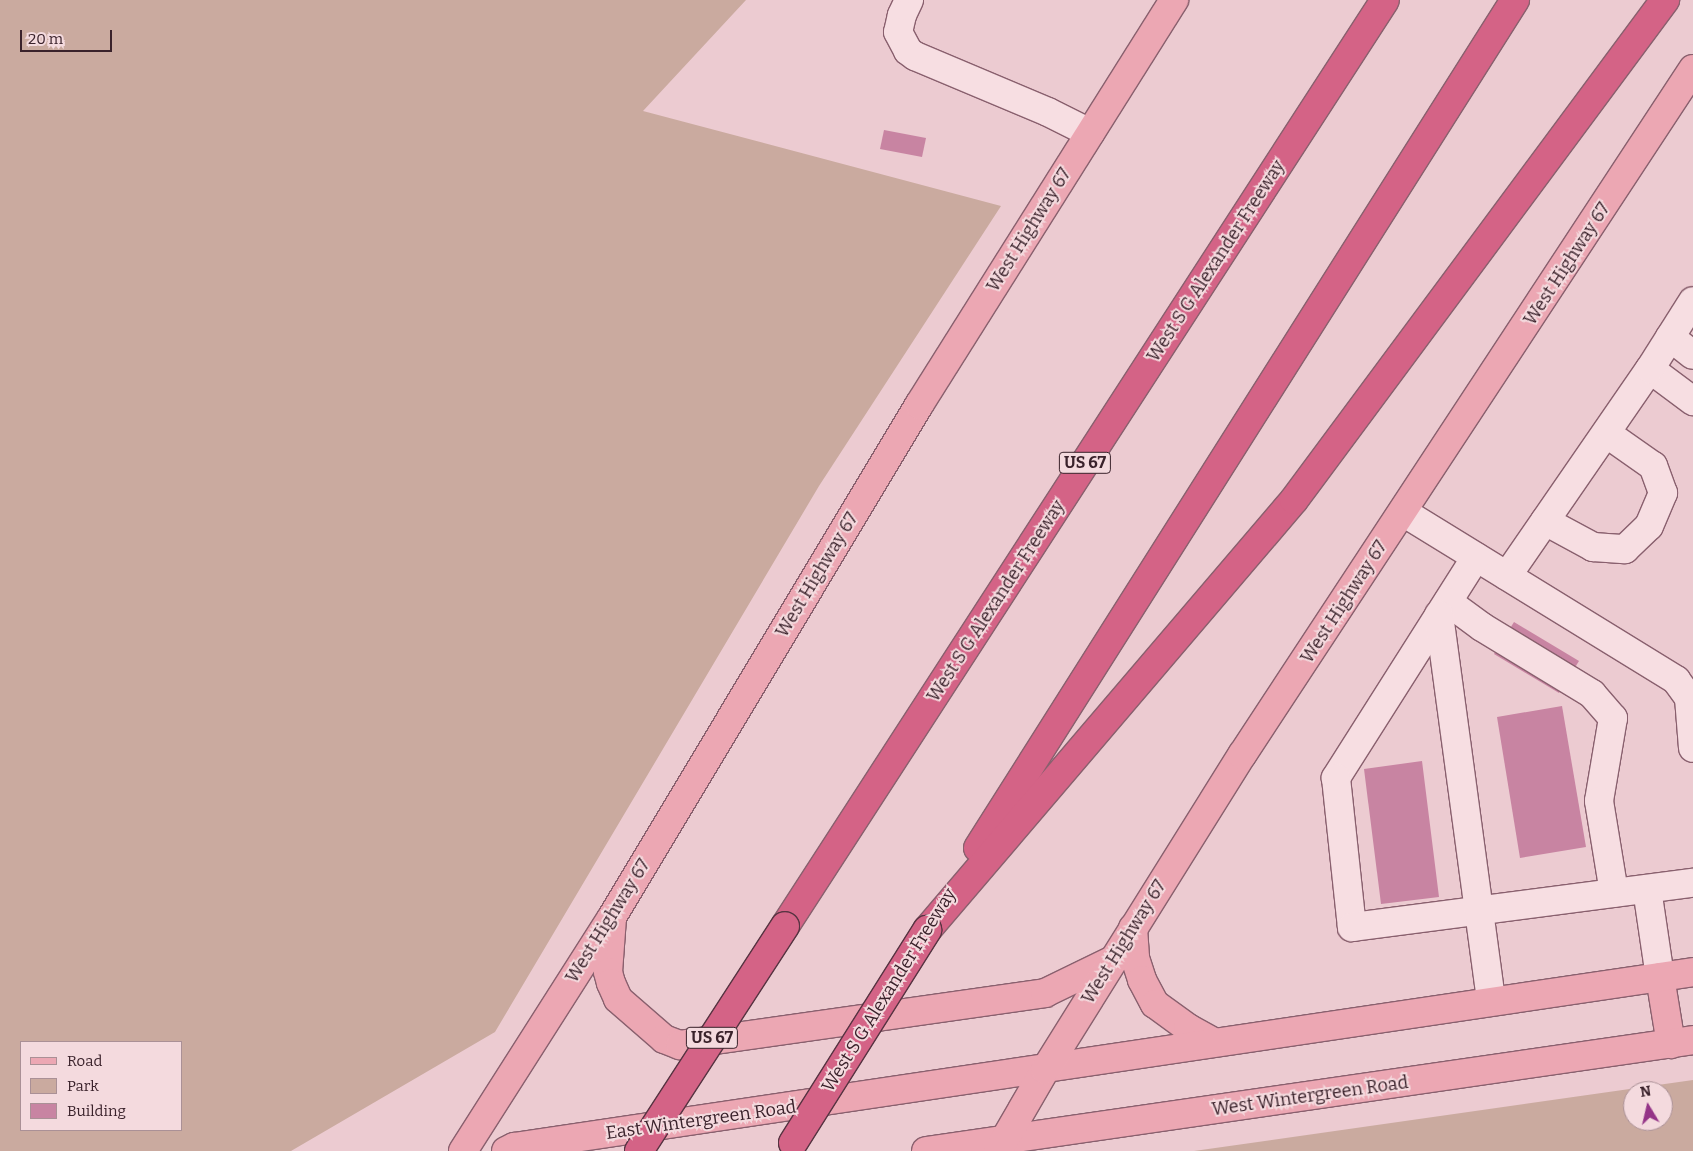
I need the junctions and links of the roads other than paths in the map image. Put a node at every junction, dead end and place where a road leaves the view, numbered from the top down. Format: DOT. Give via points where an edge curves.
graph roads {
  1 [pos="909,0"];
  2 [pos="1174,0"];
  3 [pos="1385,0"];
  4 [pos="1514,0"];
  5 [pos="1665,0"];
  6 [pos="1693,69"];
  7 [pos="1090,133"];
  8 [pos="1693,301"];
  9 [pos="1670,337"];
  10 [pos="1693,355"];
  11 [pos="1650,369"];
  12 [pos="1693,401"];
  13 [pos="1606,433"];
  14 [pos="1403,512"];
  15 [pos="1545,521"];
  16 [pos="1476,557"];
  17 [pos="1507,576"];
  18 [pos="1443,608"];
  19 [pos="1693,748"];
  20 [pos="1693,884"];
  21 [pos="1647,889"];
  22 [pos="1614,893"];
  23 [pos="1479,910"];
  24 [pos="612,917"];
  25 [pos="1133,928"];
  26 [pos="926,930"];
  27 [pos="1113,960"];
  28 [pos="1693,972"];
  29 [pos="1660,977"];
  30 [pos="1491,1001"];
  31 [pos="1213,1042"];
  32 [pos="1682,1042"];
  33 [pos="1045,1070"];
  34 [pos="1001,1146"];
  35 [pos="790,1147"];
  36 [pos="463,1151"];
  37 [pos="506,1151"];
  38 [pos="639,1151"];
  39 [pos="926,1151"];
  1 -- 7 [label="lane" via="898,32 908,51"];
  2 -- 7 [label="main road, West Highway 67"];
  3 -- 38 [label="highway, West S G Alexander Freeway / US 67, bridge"];
  4 -- 26 [label="highway, West S G Alexander Freeway"];
  5 -- 26 [label="highway" via="1294,500"];
  6 -- 14 [label="main road, West Highway 67"];
  7 -- 24 [label="main road, West Highway 67" via="919,405"];
  8 -- 9 [label="lane"];
  9 -- 10 [label="lane"];
  9 -- 11 [label="lane"];
  11 -- 12 [label="lane"];
  11 -- 13 [label="lane"];
  13 -- 15 [label="lane"];
  13 -- 15 [label="lane" via="1653,466 1663,492 1648,526 1625,549 1617,549 1593,547"];
  14 -- 16 [label="lane"];
  14 -- 25 [label="main road, West Highway 67"];
  15 -- 17 [label="lane"];
  16 -- 17 [label="lane"];
  16 -- 18 [label="lane"];
  17 -- 19 [label="lane" via="1676,680 1690,698"];
  18 -- 22 [label="lane" via="1482,627 1592,694 1613,718 1599,801"];
  18 -- 23 [label="lane"];
  18 -- 23 [label="lane" via="1336,778 1352,927"];
  20 -- 21 [label="lane"];
  21 -- 22 [label="lane"];
  21 -- 29 [label="lane"];
  22 -- 23 [label="lane"];
  23 -- 30 [label="lane"];
  24 -- 27 [label="main road" via="608,972 618,999 664,1039 680,1045 1045,994"];
  24 -- 36 [label="main road, West Highway 67"];
  25 -- 27 [label="main road, West Highway 67"];
  25 -- 31 [label="main road" via="1135,958 1155,1004"];
  26 -- 35 [label="highway, West S G Alexander Freeway, bridge"];
  27 -- 33 [label="main road, West Highway 67"];
  28 -- 29 [label="main road"];
  29 -- 30 [label="main road"];
  29 -- 32 [label="main road"];
  30 -- 31 [label="main road"];
  31 -- 33 [label="main road"];
  32 -- 34 [label="main road, West Wintergreen Road"];
  33 -- 34 [label="main road, West Highway 67"];
  33 -- 37 [label="main road, East Wintergreen Road" via="514,1146"];
  34 -- 39 [label="main road, West Wintergreen Road"];
}
